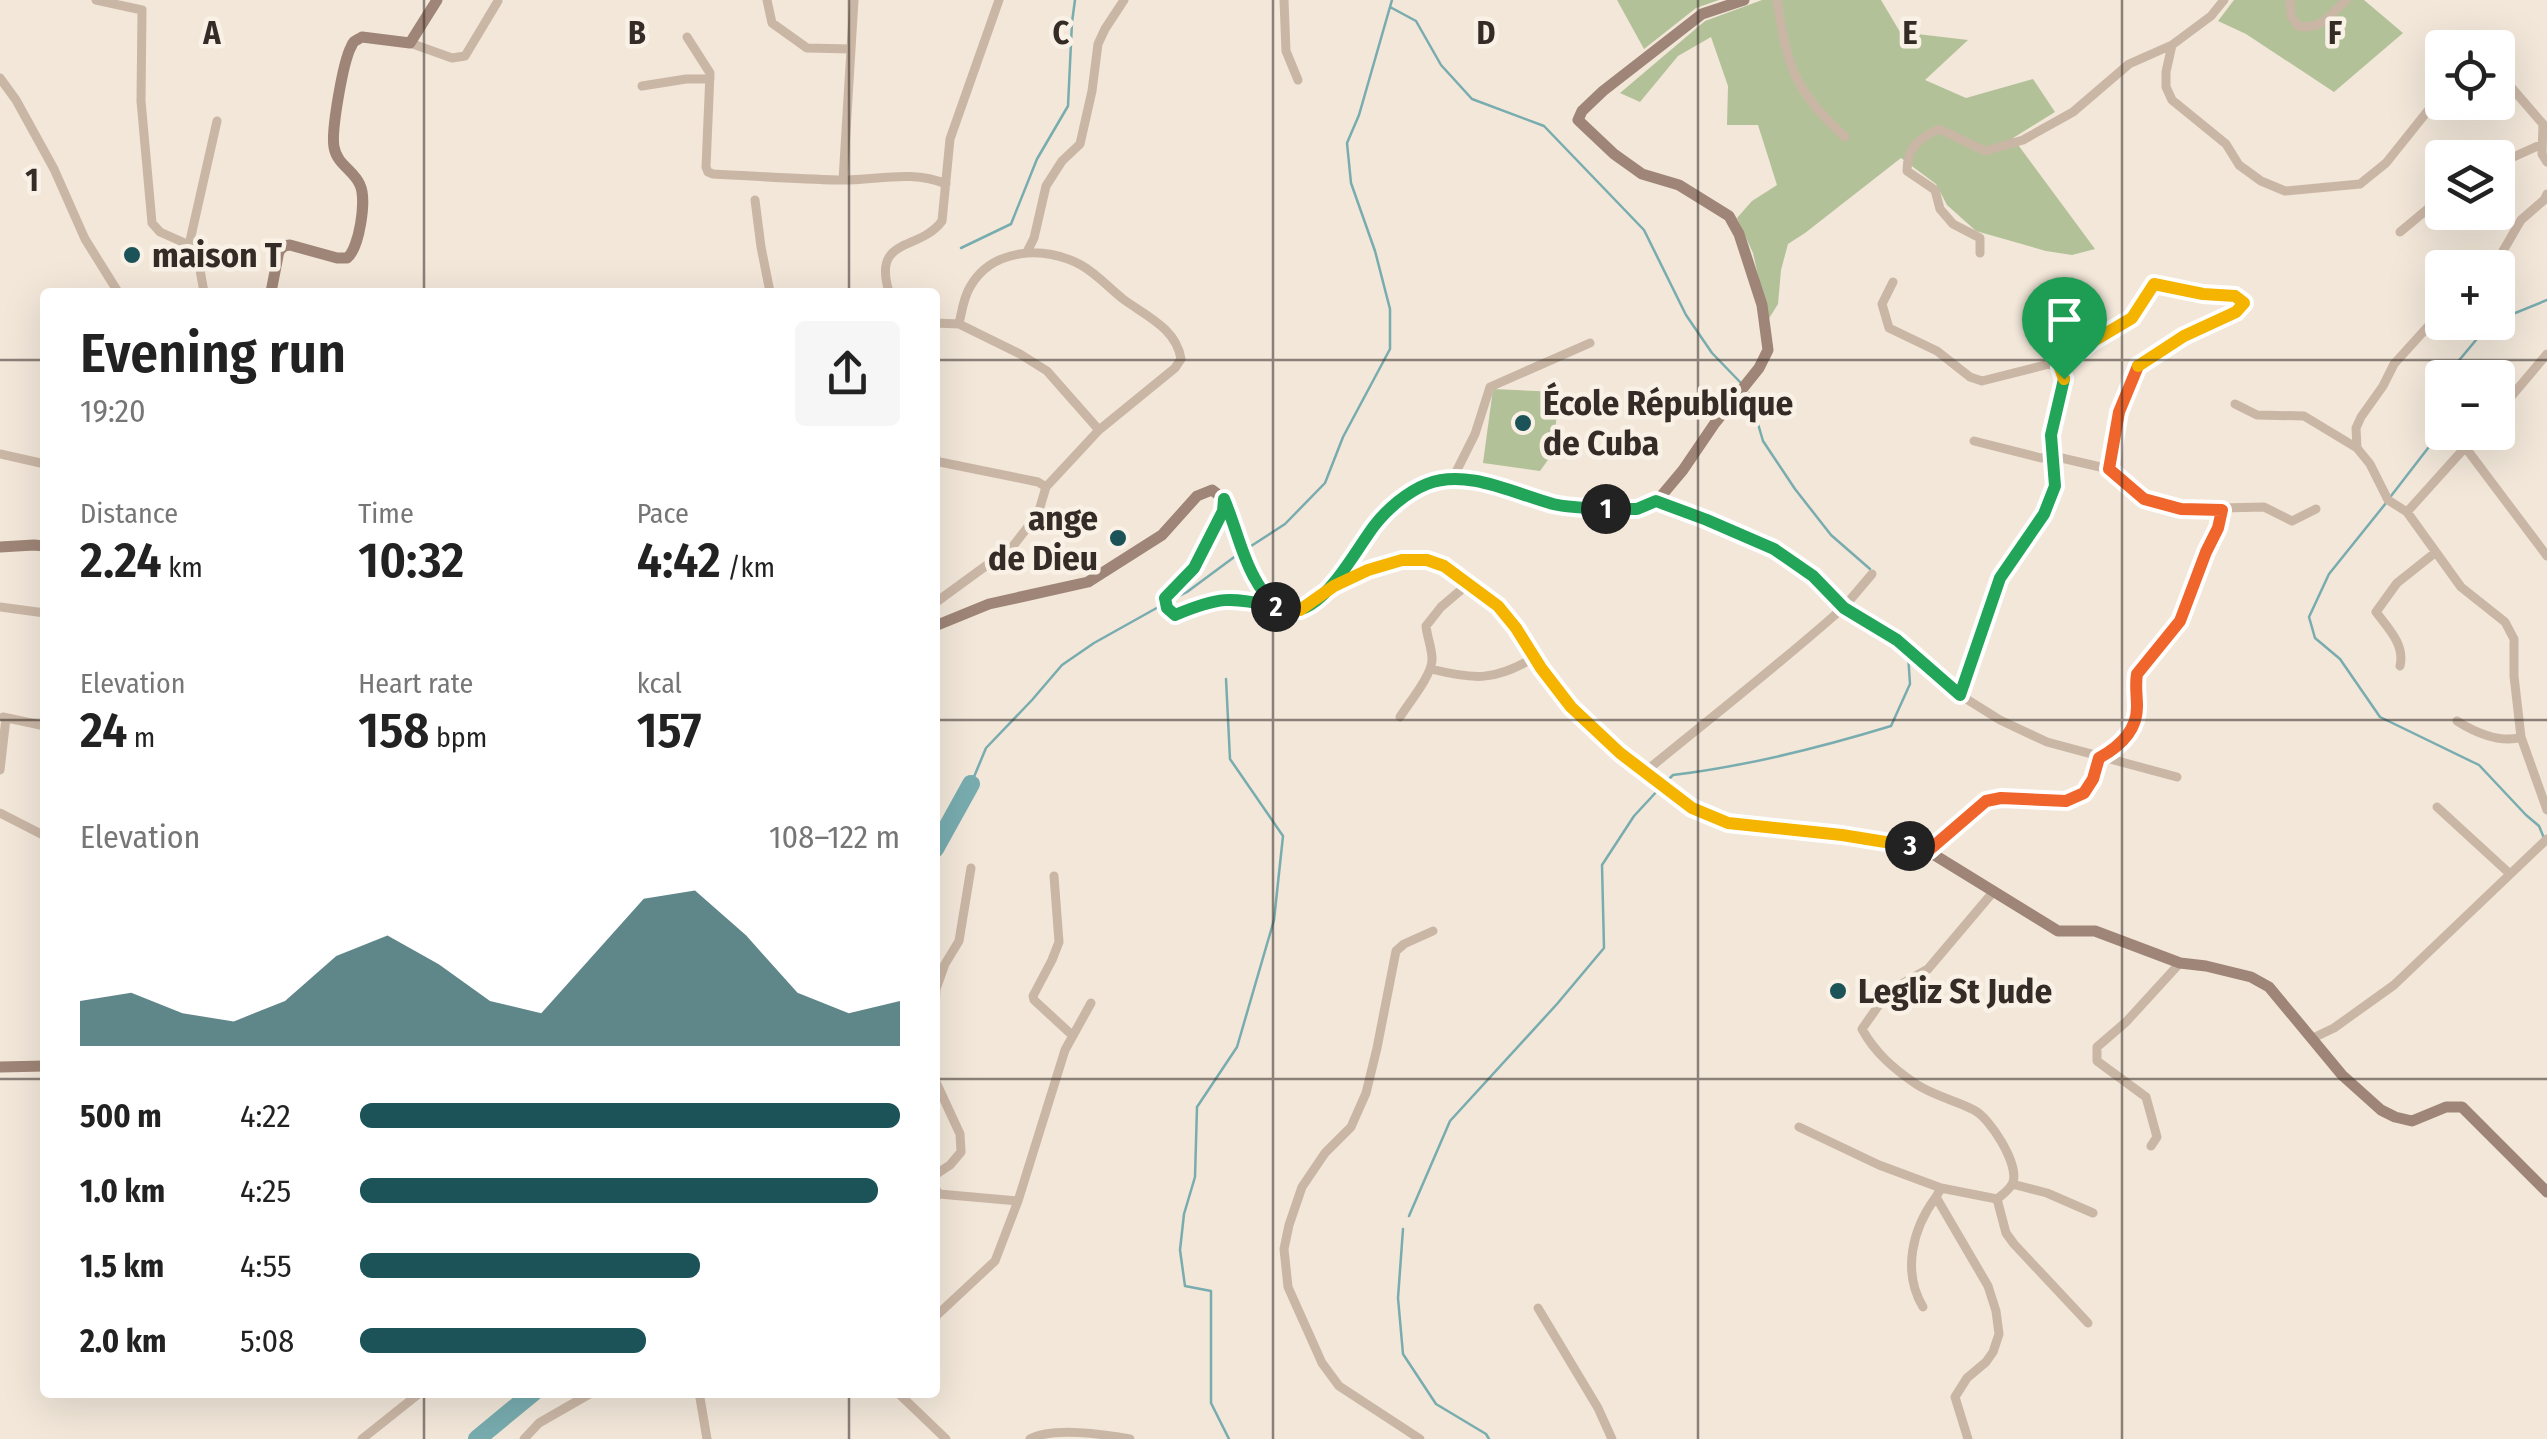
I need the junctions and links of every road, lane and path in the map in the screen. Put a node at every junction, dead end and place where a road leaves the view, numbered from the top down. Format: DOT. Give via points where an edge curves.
graph roads {
  1 [pos="96,0"];
  2 [pos="437,0"];
  3 [pos="768,0"];
  4 [pos="854,0"];
  5 [pos="999,0"];
  6 [pos="1124,0"];
  7 [pos="1284,0"];
  8 [pos="1744,0"];
  9 [pos="1777,0"];
  10 [pos="2224,0"];
  11 [pos="2290,0"];
  12 [pos="2346,0"];
  13 [pos="498,1"];
  14 [pos="687,36"];
  15 [pos="410,44"];
  16 [pos="2172,45"];
  17 [pos="851,49"];
  18 [pos="0,78"];
  19 [pos="710,79"];
  20 [pos="1298,80"];
  21 [pos="642,86"];
  22 [pos="2515,92"];
  23 [pos="2425,114"];
  24 [pos="217,122"];
  25 [pos="1845,138"];
  26 [pos="2542,144"];
  27 [pos="2515,154"];
  28 [pos="2547,162"];
  29 [pos="843,180"];
  30 [pos="946,184"];
  31 [pos="2547,194"];
  32 [pos="755,200"];
  33 [pos="2425,211"];
  34 [pos="2400,232"];
  35 [pos="190,245"];
  36 [pos="2503,250"];
  37 [pos="1027,252"];
  38 [pos="1980,253"];
  39 [pos="1892,282"];
  40 [pos="116,288"];
  41 [pos="204,288"];
  42 [pos="272,288"];
  43 [pos="769,288"];
  44 [pos="888,288"];
  45 [pos="940,323"];
  46 [pos="960,324"];
  47 [pos="2425,329"];
  48 [pos="1590,343"];
  49 [pos="2547,354"];
  50 [pos="2060,368"];
  51 [pos="2515,392"];
  52 [pos="2235,404"];
  53 [pos="1099,430"];
  54 [pos="1974,441"];
  55 [pos="2357,448"];
  56 [pos="2463,450"];
  57 [pos="2468,450"];
  58 [pos="0,454"];
  59 [pos="2053,456"];
  60 [pos="940,462"];
  61 [pos="40,463"];
  62 [pos="2109,469"];
  63 [pos="1452,480"];
  64 [pos="1046,487"];
  65 [pos="1224,499"];
  66 [pos="1656,501"];
  67 [pos="2316,508"];
  68 [pos="2222,510"];
  69 [pos="2406,512"];
  70 [pos="40,546"];
  71 [pos="0,547"];
  72 [pos="2436,552"];
  73 [pos="2547,556"];
  74 [pos="1872,574"];
  75 [pos="1468,584"];
  76 [pos="1334,586"];
  77 [pos="940,599"];
  78 [pos="1275,606"];
  79 [pos="0,607"];
  80 [pos="1844,608"];
  81 [pos="40,612"];
  82 [pos="940,624"];
  83 [pos="1535,657"];
  84 [pos="2400,666"];
  85 [pos="1431,669"];
  86 [pos="1960,695"];
  87 [pos="3,717"];
  88 [pos="1400,717"];
  89 [pos="2457,721"];
  90 [pos="40,725"];
  91 [pos="2521,737"];
  92 [pos="2099,758"];
  93 [pos="0,770"];
  94 [pos="1646,772"];
  95 [pos="2177,777"];
  96 [pos="2437,807"];
  97 [pos="2547,810"];
  98 [pos="0,813"];
  99 [pos="40,833"];
  100 [pos="2546,840"];
  101 [pos="1928,851"];
  102 [pos="971,868"];
  103 [pos="2509,873"];
  104 [pos="1054,876"];
  105 [pos="1994,891"];
  106 [pos="1432,931"];
  107 [pos="2180,962"];
  108 [pos="940,978"];
  109 [pos="1091,1003"];
  110 [pos="1073,1036"];
  111 [pos="2313,1038"];
  112 [pos="40,1066"];
  113 [pos="0,1067"];
  114 [pos="940,1091"];
  115 [pos="1799,1127"];
  116 [pos="2151,1146"];
  117 [pos="940,1172"];
  118 [pos="2012,1184"];
  119 [pos="2547,1192"];
  120 [pos="1938,1193"];
  121 [pos="940,1194"];
  122 [pos="1997,1199"];
  123 [pos="1018,1201"];
  124 [pos="2094,1213"];
  125 [pos="1923,1307"];
  126 [pos="1538,1308"];
  127 [pos="940,1312"];
  128 [pos="2088,1323"];
  129 [pos="414,1398"];
  130 [pos="583,1398"];
  131 [pos="700,1398"];
  132 [pos="902,1398"];
  133 [pos="362,1439"];
  134 [pos="524,1439"];
  135 [pos="707,1439"];
  136 [pos="946,1439"];
  137 [pos="1030,1439"];
  138 [pos="1130,1439"];
  139 [pos="1420,1439"];
  140 [pos="1612,1439"];
  141 [pos="1968,1439"];
  1 -- 35 [label="street" via="142,10 141,101 152,223"];
  2 -- 15 [label="street"];
  3 -- 17 [label="street" via="772,23 799,44"];
  4 -- 17 [label="street"];
  5 -- 30 [label="street" via="950,139"];
  6 -- 37 [label="street" via="1098,44 1080,144 1046,186"];
  7 -- 20 [label="street" via="1286,51"];
  8 -- 66 [label="street" via="1702,14 1603,91 1578,120 1642,174 1678,184 1729,216 1762,305 1768,350 1759,368"];
  9 -- 25 [label="street" via="1790,67 1823,118"];
  10 -- 16 [label="street"];
  11 -- 12 [label="street" via="2298,26 2312,28"];
  13 -- 15 [label="street" via="465,56"];
  14 -- 19 [label="street"];
  15 -- 42 [label="street" via="362,37 348,57 334,146 362,188 354,251 337,258 284,246"];
  16 -- 23 [label="street" via="2166,87 2172,100 2261,181 2285,191 2360,184"];
  16 -- 38 [label="street" via="2129,64 2073,112 2023,140 1985,151 1939,129 1919,138 1907,171 1935,190 1954,224 1980,238"];
  17 -- 29 [label="street"];
  18 -- 40 [label="street"];
  19 -- 21 [label="street"];
  19 -- 29 [label="street" via="708,172"];
  22 -- 26 [label="street" via="2542,124"];
  24 -- 35 [label="street"];
  26 -- 27 [label="street"];
  26 -- 28 [label="street"];
  29 -- 30 [label="street" via="915,175"];
  30 -- 44 [label="street" via="942,221 898,246 886,262"];
  31 -- 36 [label="street" via="2520,220"];
  32 -- 43 [label="street"];
  33 -- 34 [label="street"];
  35 -- 41 [label="street" via="200,260"];
  37 -- 46 [label="street" via="998,261 976,278 963,300"];
  37 -- 53 [label="street" via="1058,255 1092,272 1166,330 1179,351 1175,368"];
  39 -- 50 [label="street" via="1882,304 1889,328 1937,350 1970,377 1982,381 2049,364"];
  45 -- 46 [label="street"];
  46 -- 53 [label="street" via="1046,371"];
  47 -- 55 [label="street" via="2361,417"];
  48 -- 63 [label="street" via="1490,387"];
  49 -- 51 [label="street"];
  50 -- 59 [label="street"];
  50 -- 62 [label="street" via="2132,318 2154,284 2244,303 2140,364 2119,412"];
  52 -- 55 [label="street" via="2257,415 2304,416"];
  53 -- 64 [label="street"];
  54 -- 59 [label="street"];
  55 -- 69 [label="street" via="2388,500"];
  56 -- 69 [label="street"];
  57 -- 73 [label="street"];
  58 -- 61 [label="street"];
  59 -- 62 [label="street"];
  59 -- 86 [label="street" via="2055,486 2000,578"];
  60 -- 64 [label="street"];
  62 -- 68 [label="street" via="2144,499"];
  63 -- 66 [label="street" via="1485,481 1556,505 1637,509"];
  63 -- 76 [label="street" via="1428,483 1402,498 1376,523"];
  64 -- 77 [label="street" via="1038,514 1013,546"];
  65 -- 78 [label="street" via="1253,576"];
  65 -- 78 [label="street" via="1194,568 1165,604 1175,615 1210,600"];
  65 -- 82 [label="street" via="1212,490 1201,493 1162,535 1088,582 989,604"];
  66 -- 80 [label="street" via="1774,549"];
  67 -- 68 [label="street" via="2292,521 2264,507"];
  68 -- 92 [label="street" via="2180,621 2137,674 2130,734"];
  69 -- 72 [label="street"];
  70 -- 71 [label="street"];
  72 -- 84 [label="street" via="2397,583 2376,612 2396,638"];
  72 -- 91 [label="street" via="2514,639"];
  74 -- 80 [label="street"];
  75 -- 76 [label="street" via="1444,566 1402,560"];
  75 -- 83 [label="street" via="1498,606"];
  75 -- 85 [label="street" via="1426,626"];
  76 -- 78 [label="street" via="1300,610"];
  79 -- 81 [label="street"];
  80 -- 86 [label="street" via="1897,640"];
  80 -- 94 [label="street"];
  83 -- 85 [label="street" via="1472,678"];
  83 -- 94 [label="street" via="1571,707"];
  85 -- 88 [label="street"];
  86 -- 92 [label="street" via="2032,736"];
  87 -- 90 [label="street"];
  87 -- 93 [label="street"];
  89 -- 91 [label="street" via="2493,737"];
  91 -- 97 [label="street"];
  92 -- 95 [label="street"];
  92 -- 101 [label="street" via="2084,793 2066,801 1986,801"];
  94 -- 101 [label="street" via="1692,808 1728,823"];
  96 -- 103 [label="street"];
  98 -- 99 [label="street"];
  100 -- 103 [label="street"];
  101 -- 105 [label="street"];
  102 -- 108 [label="street" via="959,941"];
  103 -- 111 [label="street" via="2394,985"];
  104 -- 110 [label="street" via="1058,942 1033,996"];
  105 -- 107 [label="street" via="2058,930 2095,931"];
  105 -- 118 [label="street" via="1928,969 1888,992 1862,1029 1892,1066 1920,1086 1978,1111 2014,1169"];
  106 -- 139 [label="street" via="1396,951 1366,1093 1351,1126 1302,1187 1284,1250 1288,1287 1322,1363 1339,1386"];
  107 -- 111 [label="street" via="2269,986"];
  107 -- 116 [label="street" via="2097,1047 2098,1061 2146,1097 2157,1137"];
  109 -- 110 [label="street"];
  110 -- 123 [label="street"];
  111 -- 119 [label="street" via="2342,1075 2395,1117 2412,1121 2462,1106"];
  112 -- 113 [label="street"];
  114 -- 117 [label="street" via="961,1152"];
  115 -- 120 [label="street"];
  118 -- 122 [label="street"];
  118 -- 124 [label="street"];
  120 -- 122 [label="street"];
  120 -- 125 [label="street" via="1911,1253 1914,1290"];
  120 -- 141 [label="street" via="1996,1311 1993,1352 1955,1398"];
  121 -- 123 [label="street"];
  122 -- 128 [label="street" via="2014,1244"];
  123 -- 127 [label="street" via="994,1261"];
  126 -- 140 [label="street"];
  129 -- 133 [label="street"];
  130 -- 134 [label="street"];
  131 -- 135 [label="street"];
  132 -- 136 [label="street"];
  137 -- 138 [label="street" via="1065,1433"];
}
